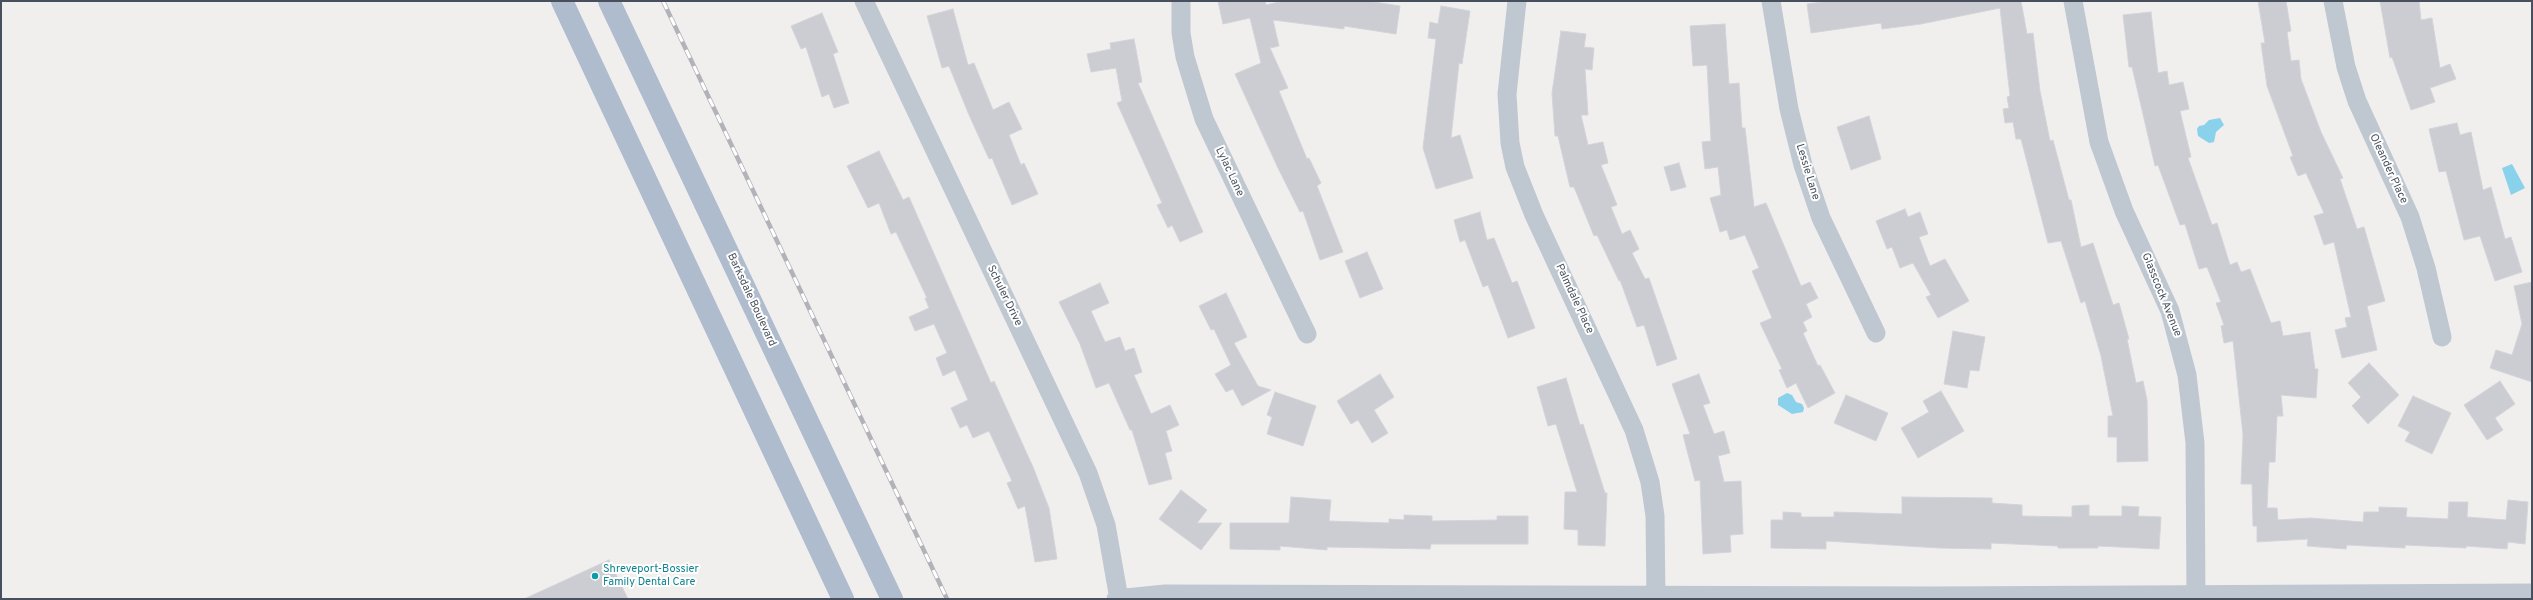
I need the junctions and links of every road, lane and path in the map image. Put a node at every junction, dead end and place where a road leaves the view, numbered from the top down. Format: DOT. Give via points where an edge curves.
graph roads {
  1 [pos="562,1"];
  2 [pos="609,1"];
  3 [pos="864,1"];
  4 [pos="1181,1"];
  5 [pos="1517,1"];
  6 [pos="1771,1"];
  7 [pos="2073,1"];
  8 [pos="2333,1"];
  9 [pos="1876,332"];
  10 [pos="1307,334"];
  11 [pos="2442,337"];
  12 [pos="2532,593"];
  13 [pos="1280,596"];
  14 [pos="1390,596"];
  15 [pos="1656,596"];
  16 [pos="2452,596"];
  17 [pos="2196,597"];
  18 [pos="1934,598"];
  19 [pos="843,599"];
  20 [pos="892,599"];
  21 [pos="1118,599"];
  1 -- 19 [label="main road"];
  2 -- 20 [label="main road, Barksdale Boulevard"];
  3 -- 21 [label="street, Schuler Drive" via="1088,473 1106,525"];
  4 -- 10 [label="street, Lylac Lane" via="1181,33 1204,119"];
  5 -- 15 [label="street, Palmdale Place" via="1506,94 1510,143 1515,167 1534,215 1634,430 1650,482 1655,516"];
  6 -- 9 [label="street, Lessie Lane" via="1790,109 1803,165 1821,218"];
  7 -- 17 [label="street, Glasscock Avenue" via="2099,142 2124,211 2170,312 2187,375 2195,443"];
  8 -- 11 [label="street, Oleander Place" via="2346,68 2357,101 2410,217 2426,268"];
  12 -- 16 [label="street"];
  13 -- 14 [label="street"];
  13 -- 21 [label="street" via="1165,594"];
  14 -- 15 [label="street"];
  15 -- 18 [label="street"];
  16 -- 17 [label="street"];
  17 -- 18 [label="street"];
}
